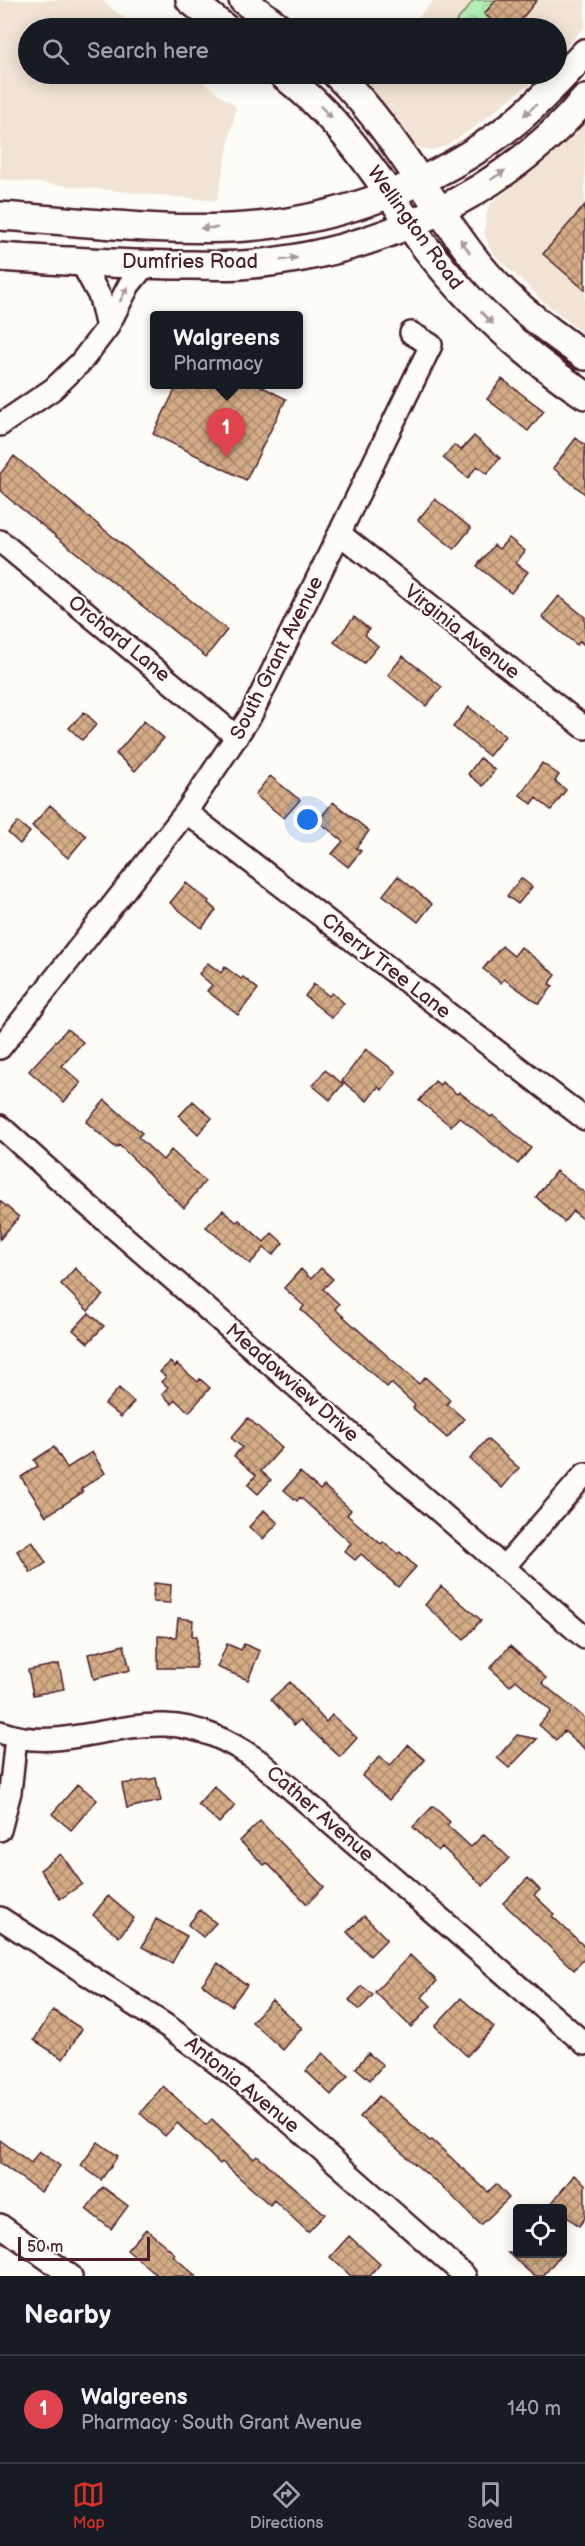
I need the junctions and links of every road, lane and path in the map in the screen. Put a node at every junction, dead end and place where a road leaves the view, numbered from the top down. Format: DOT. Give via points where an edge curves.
graph roads {
  1 [pos="190,0"];
  2 [pos="243,0"];
  3 [pos="212,18"];
  4 [pos="267,18"];
  5 [pos="585,53"];
  6 [pos="567,72"];
  7 [pos="294,84"];
  8 [pos="346,84"];
  9 [pos="556,84"];
  10 [pos="585,99"];
  11 [pos="422,182"];
  12 [pos="389,193"];
  13 [pos="440,210"];
  14 [pos="0,216"];
  15 [pos="410,224"];
  16 [pos="0,256"];
  17 [pos="81,261"];
  18 [pos="146,264"];
  19 [pos="107,328"];
  20 [pos="411,333"];
  21 [pos="585,357"];
  22 [pos="585,396"];
  23 [pos="0,425"];
  24 [pos="340,534"];
  25 [pos="0,542"];
  26 [pos="585,728"];
  27 [pos="237,737"];
  28 [pos="186,813"];
  29 [pos="0,1048"];
  30 [pos="585,1119"];
  31 [pos="0,1126"];
  32 [pos="585,1474"];
  33 [pos="502,1568"];
  34 [pos="585,1638"];
  35 [pos="8,1735"];
  36 [pos="0,1830"];
  37 [pos="0,1918"];
  38 [pos="585,2044"];
  39 [pos="0,2225"];
  40 [pos="71,2276"];
  41 [pos="465,2276"];
  1 -- 3 [label="main road"];
  2 -- 4 [label="main road"];
  5 -- 6 [label="main road, Dumfries Road, one-way"];
  7 -- 12 [label="main road, Wellington Road, one-way" via="329,114"];
  8 -- 11 [label="main road, Wellington Road" via="375,115"];
  9 -- 11 [label="main road, Dumfries Road, one-way" via="484,146"];
  13 -- 10 [label="main road, Dumfries Road, one-way" via="527,155"];
  11 -- 12 [label="main road, Dumfries Road"];
  11 -- 13 [label="main road, Wellington Road"];
  12 -- 14 [label="main road, Dumfries Road, one-way" via="329,214 246,227 139,226"];
  12 -- 15 [label="main road, Wellington Road"];
  13 -- 15 [label="main road, Dumfries Road"];
  21 -- 13 [label="main road, Wellington Road, one-way" via="495,284"];
  18 -- 15 [label="main road, Dumfries Road, one-way" via="218,266 288,259 326,252"];
  15 -- 22 [label="main road, Wellington Road, one-way" via="491,323"];
  16 -- 17 [label="main road, Dumfries Road"];
  17 -- 18 [label="main road, Dumfries Road"];
  17 -- 19 [label="street" via="100,297"];
  19 -- 18 [label="street, one-way" via="125,290"];
  19 -- 23 [label="street" via="58,385"];
  20 -- 24 [label="street, South Grant Avenue" via="431,345"];
  24 -- 26 [label="street, Virginia Avenue"];
  24 -- 27 [label="street, South Grant Avenue" via="265,690"];
  25 -- 27 [label="street, Orchard Lane"];
  27 -- 28 [label="street, South Grant Avenue"];
  28 -- 29 [label="street, South Grant Avenue"];
  28 -- 30 [label="street, Cherry Tree Lane"];
  31 -- 33 [label="street, Meadowview Drive"];
  32 -- 33 [label="street"];
  33 -- 34 [label="street, Meadowview Drive"];
  35 -- 36 [label="street" via="10,1792"];
  35 -- 38 [label="street, Cather Avenue" via="38,1741 164,1725 209,1733 237,1746"];
  37 -- 41 [label="street, Antonia Avenue" via="170,2028 257,2093"];
  39 -- 40 [label="street"];
}
